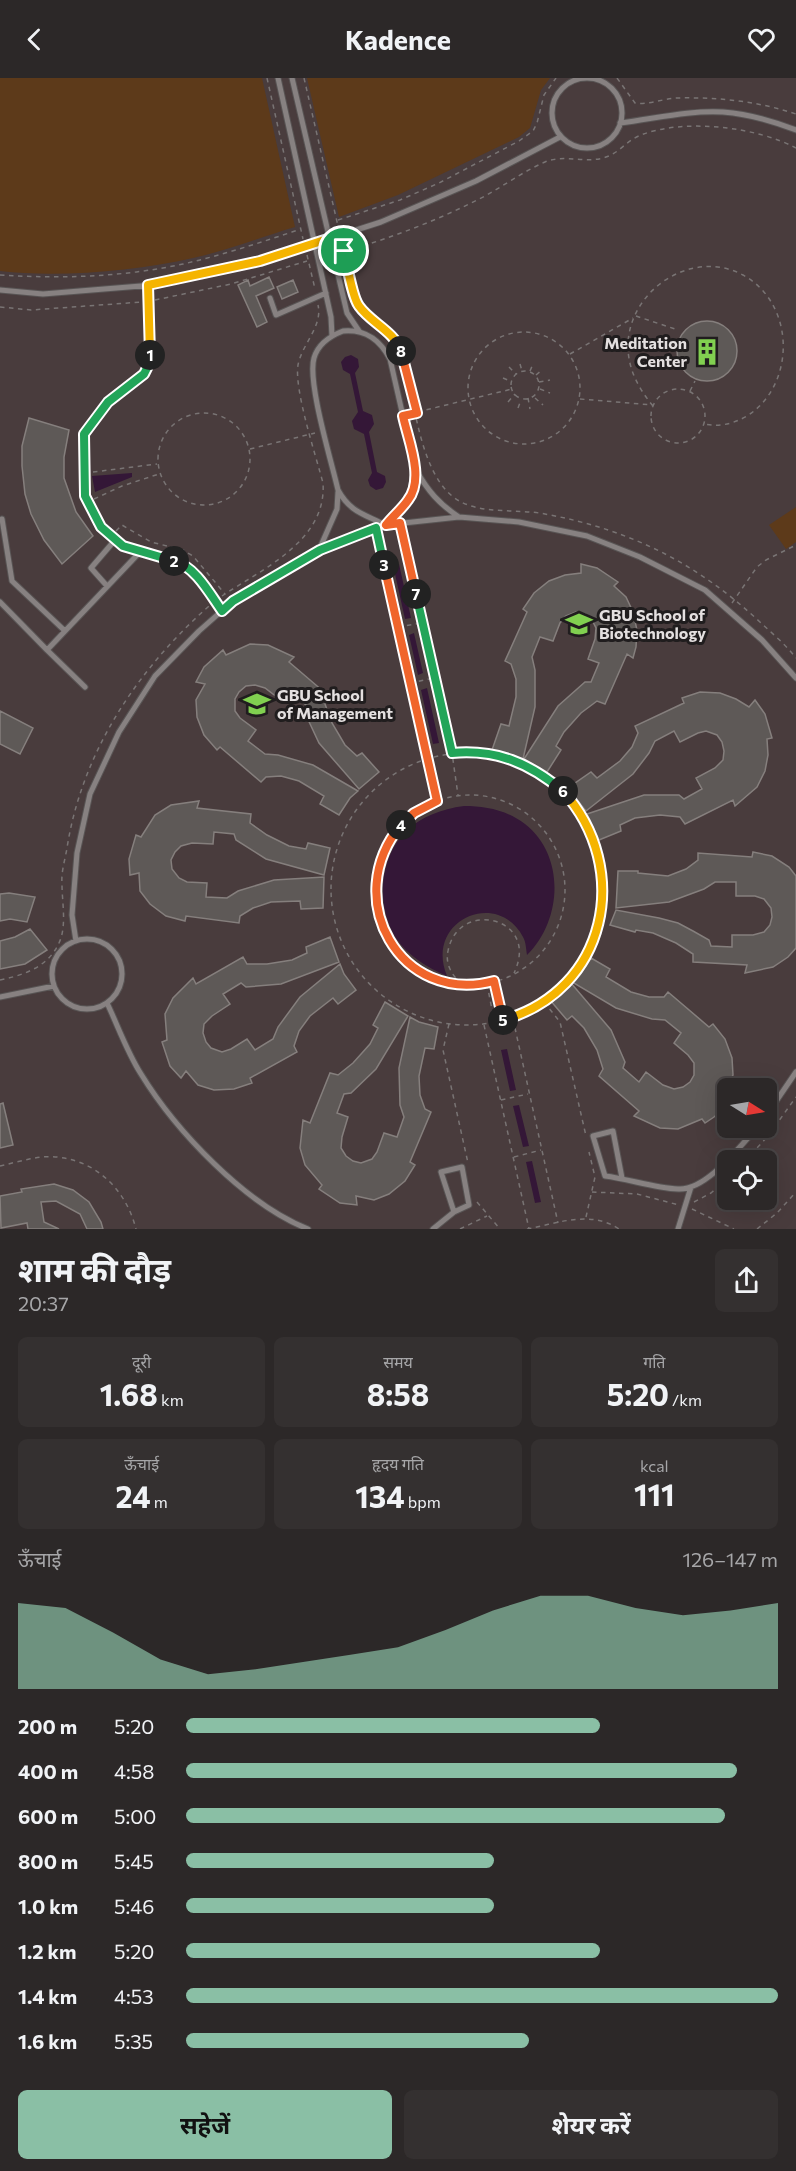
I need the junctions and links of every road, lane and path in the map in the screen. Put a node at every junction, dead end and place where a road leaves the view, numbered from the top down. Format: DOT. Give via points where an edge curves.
graph roads {
  1 [pos="267,78"];
  2 [pos="278,78"];
  3 [pos="292,78"];
  4 [pos="304,78"];
  5 [pos="556,78"];
  6 [pos="587,78"];
  7 [pos="617,78"];
  8 [pos="575,79"];
  9 [pos="796,114"];
  10 [pos="620,123"];
  11 [pos="796,130"];
  12 [pos="560,137"];
  13 [pos="796,148"];
  14 [pos="337,220"];
  15 [pos="301,229"];
  16 [pos="340,235"];
  17 [pos="329,238"];
  18 [pos="315,243"];
  19 [pos="305,246"];
  20 [pos="344,251"];
  21 [pos="0,275"];
  22 [pos="148,285"];
  23 [pos="0,290"];
  24 [pos="326,293"];
  25 [pos="270,298"];
  26 [pos="634,317"];
  27 [pos="785,327"];
  28 [pos="678,330"];
  29 [pos="359,331"];
  30 [pos="332,336"];
  31 [pos="569,354"];
  32 [pos="787,360"];
  33 [pos="520,364"];
  34 [pos="533,364"];
  35 [pos="509,367"];
  36 [pos="543,370"];
  37 [pos="522,372"];
  38 [pos="530,372"];
  39 [pos="516,375"];
  40 [pos="535,375"];
  41 [pos="503,378"];
  42 [pos="550,380"];
  43 [pos="512,381"];
  44 [pos="695,381"];
  45 [pos="539,382"];
  46 [pos="512,389"];
  47 [pos="538,389"];
  48 [pos="690,392"];
  49 [pos="550,393"];
  50 [pos="515,394"];
  51 [pos="533,396"];
  52 [pos="521,398"];
  53 [pos="528,398"];
  54 [pos="579,399"];
  55 [pos="469,400"];
  56 [pos="508,402"];
  57 [pos="543,405"];
  58 [pos="653,406"];
  59 [pos="518,408"];
  60 [pos="530,409"];
  61 [pos="417,413"];
  62 [pos="403,416"];
  63 [pos="704,424"];
  64 [pos="324,431"];
  65 [pos="249,449"];
  66 [pos="158,464"];
  67 [pos="415,469"];
  68 [pos="84,472"];
  69 [pos="160,474"];
  70 [pos="338,490"];
  71 [pos="87,502"];
  72 [pos="459,517"];
  73 [pos="2,519"];
  74 [pos="400,523"];
  75 [pos="386,525"];
  76 [pos="376,528"];
  77 [pos="116,540"];
  78 [pos="796,545"];
  79 [pos="320,550"];
  80 [pos="140,552"];
  81 [pos="107,586"];
  82 [pos="735,599"];
  83 [pos="0,602"];
  84 [pos="727,610"];
  85 [pos="222,611"];
  86 [pos="423,623"];
  87 [pos="398,627"];
  88 [pos="64,631"];
  89 [pos="47,650"];
  90 [pos="796,658"];
  91 [pos="435,678"];
  92 [pos="796,678"];
  93 [pos="410,683"];
  94 [pos="85,687"];
  95 [pos="452,753"];
  96 [pos="426,759"];
  97 [pos="458,796"];
  98 [pos="437,801"];
  99 [pos="76,941"];
  100 [pos="514,974"];
  101 [pos="494,981"];
  102 [pos="487,983"];
  103 [pos="463,984"];
  104 [pos="54,986"];
  105 [pos="0,997"];
  106 [pos="544,1001"];
  107 [pos="107,1003"];
  108 [pos="512,1017"];
  109 [pos="502,1020"];
  110 [pos="495,1022"];
  111 [pos="449,1023"];
  112 [pos="484,1024"];
  113 [pos="796,1072"];
  114 [pos="529,1093"];
  115 [pos="796,1097"];
  116 [pos="501,1100"];
  117 [pos="777,1100"];
  118 [pos="748,1138"];
  119 [pos="542,1150"];
  120 [pos="755,1150"];
  121 [pos="513,1157"];
  122 [pos="0,1166"];
  123 [pos="468,1166"];
  124 [pos="622,1178"];
  125 [pos="691,1187"];
  126 [pos="717,1188"];
  127 [pos="591,1192"];
  128 [pos="796,1192"];
  129 [pos="476,1200"];
  130 [pos="685,1207"];
  131 [pos="454,1212"];
  132 [pos="488,1215"];
  133 [pos="586,1217"];
  134 [pos="558,1223"];
  135 [pos="136,1229"];
  136 [pos="308,1229"];
  137 [pos="432,1229"];
  138 [pos="460,1229"];
  139 [pos="500,1229"];
  140 [pos="528,1229"];
  141 [pos="619,1229"];
  142 [pos="678,1229"];
  143 [pos="734,1229"];
  144 [pos="757,1229"];
  1 -- 15 [label="path"];
  2 -- 18 [label="lane"];
  3 -- 17 [label="lane"];
  4 -- 14 [label="path"];
  5 -- 14 [label="path" via="544,95 533,130 519,141 400,200"];
  6 -- 8 [label="lane"];
  6 -- 10 [label="lane" via="614,91 620,102"];
  7 -- 9 [label="path" via="634,103 711,98"];
  8 -- 12 [label="lane" via="555,98 551,113"];
  10 -- 11 [label="lane" via="723,112 773,121"];
  10 -- 12 [label="lane" via="611,139 598,147 586,149"];
  12 -- 16 [label="lane" via="477,181"];
  13 -- 20 [label="path" via="773,137 720,128 665,129 642,135 599,159 556,158 436,220"];
  14 -- 16 [label="path"];
  15 -- 19 [label="path"];
  15 -- 21 [label="path" via="183,264 139,271 59,277"];
  16 -- 17 [label="lane"];
  16 -- 20 [label="path"];
  17 -- 18 [label="lane"];
  17 -- 29 [label="lane" via="346,314"];
  18 -- 19 [label="lane"];
  18 -- 24 [label="lane"];
  19 -- 22 [label="lane" via="260,261"];
  20 -- 61 [label="path" via="357,305 399,345"];
  22 -- 23 [label="lane" via="43,294"];
  22 -- 68 [label="lane" via="151,360 144,374 108,402 84,434"];
  24 -- 25 [label="lane" via="276,315"];
  24 -- 30 [label="lane"];
  26 -- 27 [label="path" via="649,293 668,278 689,269 716,267 736,272 760,286 773,300"];
  26 -- 28 [label="path"];
  26 -- 31 [label="path"];
  26 -- 58 [label="path" via="629,333 630,364"];
  29 -- 30 [label="lane"];
  29 -- 62 [label="lane" via="383,346 390,359"];
  30 -- 64 [label="lane" via="318,349 311,371"];
  31 -- 54 [label="path" via="581,381"];
  31 -- 55 [label="path" via="559,343 536,332 517,331 495,339 479,352 469,375"];
  32 -- 63 [label="path" via="776,389 754,412 724,425"];
  33 -- 37 [label="path"];
  34 -- 38 [label="path"];
  35 -- 39 [label="path"];
  36 -- 40 [label="path"];
  37 -- 38 [label="path"];
  37 -- 39 [label="path"];
  38 -- 40 [label="path"];
  39 -- 43 [label="path"];
  40 -- 45 [label="path"];
  41 -- 43 [label="path"];
  42 -- 45 [label="path"];
  43 -- 46 [label="path"];
  44 -- 48 [label="path"];
  45 -- 47 [label="path"];
  46 -- 50 [label="path"];
  46 -- 55 [label="path"];
  47 -- 49 [label="path"];
  47 -- 51 [label="path"];
  48 -- 58 [label="path" via="668,391"];
  48 -- 63 [label="path" via="703,405"];
  50 -- 52 [label="path"];
  50 -- 56 [label="path"];
  51 -- 53 [label="path"];
  51 -- 57 [label="path"];
  52 -- 53 [label="path"];
  52 -- 59 [label="path"];
  53 -- 60 [label="path"];
  54 -- 55 [label="path" via="569,423 554,436 531,445 511,444 489,433 474,415"];
  54 -- 58 [label="path"];
  55 -- 61 [label="path"];
  58 -- 63 [label="path" via="653,426 668,441 689,441"];
  61 -- 62 [label="path"];
  61 -- 82 [label="path" via="431,470 463,504 549,514 615,532 682,562"];
  62 -- 67 [label="lane"];
  64 -- 65 [label="path"];
  64 -- 70 [label="lane"];
  65 -- 66 [label="path" via="236,424 220,415 202,412 183,416 169,427 160,442"];
  65 -- 69 [label="path" via="248,474 238,491 224,501 205,506 187,503 172,493"];
  66 -- 68 [label="path"];
  66 -- 69 [label="path"];
  67 -- 72 [label="lane" via="429,493"];
  67 -- 75 [label="lane" via="409,499"];
  68 -- 71 [label="lane"];
  69 -- 71 [label="path"];
  70 -- 75 [label="lane" via="354,511"];
  70 -- 79 [label="lane" via="337,509"];
  71 -- 77 [label="lane" via="101,527"];
  72 -- 74 [label="lane"];
  72 -- 84 [label="lane" via="519,522 587,536 705,590"];
  73 -- 88 [label="lane" via="12,581"];
  74 -- 75 [label="lane"];
  74 -- 86 [label="path"];
  75 -- 76 [label="lane"];
  76 -- 79 [label="lane"];
  76 -- 87 [label="path"];
  77 -- 80 [label="lane"];
  77 -- 81 [label="lane" via="91,568"];
  78 -- 82 [label="path" via="757,567"];
  79 -- 85 [label="lane"];
  80 -- 81 [label="lane"];
  80 -- 85 [label="lane" via="180,562 194,573"];
  81 -- 88 [label="lane"];
  82 -- 84 [label="path"];
  82 -- 90 [label="path"];
  83 -- 89 [label="lane"];
  84 -- 92 [label="lane" via="762,640"];
  85 -- 99 [label="lane" via="155,676 119,732 90,794 77,853 72,915"];
  86 -- 87 [label="path"];
  86 -- 91 [label="path"];
  87 -- 93 [label="path"];
  88 -- 89 [label="lane"];
  89 -- 94 [label="lane"];
  91 -- 93 [label="path"];
  91 -- 95 [label="path"];
  93 -- 96 [label="path"];
  95 -- 96 [label="path"];
  95 -- 97 [label="path"];
  95 -- 106 [label="path" via="493,754 542,774 564,792 594,838 602,865 598,924 583,961 566,983"];
  96 -- 98 [label="path"];
  96 -- 111 [label="path" via="389,777 356,811 342,834 331,888 341,939 369,983 413,1014"];
  97 -- 98 [label="path"];
  97 -- 100 [label="path" via="498,798 520,809 542,829 558,854 564,880 560,920 539,955"];
  98 -- 103 [label="path" via="414,813 389,839 376,879 378,911 392,944 406,960 438,980"];
  99 -- 104 [label="lane" via="56,958"];
  99 -- 107 [label="lane" via="103,943 120,963 119,990"];
  100 -- 101 [label="path"];
  100 -- 103 [label="path" via="519,963 518,940 505,925 479,920 459,930 447,954 449,968"];
  101 -- 102 [label="path"];
  101 -- 109 [label="path"];
  102 -- 103 [label="path"];
  102 -- 110 [label="path"];
  104 -- 105 [label="lane"];
  104 -- 107 [label="lane" via="60,998 71,1006 87,1010"];
  106 -- 108 [label="path"];
  106 -- 127 [label="path" via="560,1022 595,1177"];
  107 -- 136 [label="lane" via="140,1073 189,1140 244,1191"];
  108 -- 109 [label="path"];
  108 -- 114 [label="path"];
  109 -- 110 [label="path"];
  110 -- 112 [label="path"];
  111 -- 112 [label="path"];
  111 -- 123 [label="path" via="443,1050"];
  112 -- 116 [label="path"];
  113 -- 117 [label="lane"];
  114 -- 116 [label="path"];
  114 -- 119 [label="path"];
  115 -- 120 [label="path"];
  116 -- 121 [label="path"];
  118 -- 125 [label="lane" via="727,1161 699,1185"];
  119 -- 121 [label="path"];
  119 -- 134 [label="path"];
  121 -- 140 [label="path"];
  122 -- 135 [label="path" via="41,1157 86,1164 118,1188"];
  124 -- 124 [label="lane" via="605,1176 593,1136 613,1131"];
  124 -- 125 [label="lane" via="680,1190"];
  125 -- 130 [label="lane"];
  126 -- 130 [label="path"];
  127 -- 130 [label="path" via="637,1194"];
  127 -- 133 [label="path"];
  128 -- 144 [label="path"];
  129 -- 132 [label="path"];
  130 -- 142 [label="lane"];
  130 -- 143 [label="path"];
  131 -- 131 [label="lane" via="469,1205 462,1167 441,1172"];
  131 -- 137 [label="lane"];
  132 -- 138 [label="path"];
  132 -- 139 [label="path"];
  133 -- 134 [label="path"];
  133 -- 141 [label="path"];
  134 -- 140 [label="path"];
}
